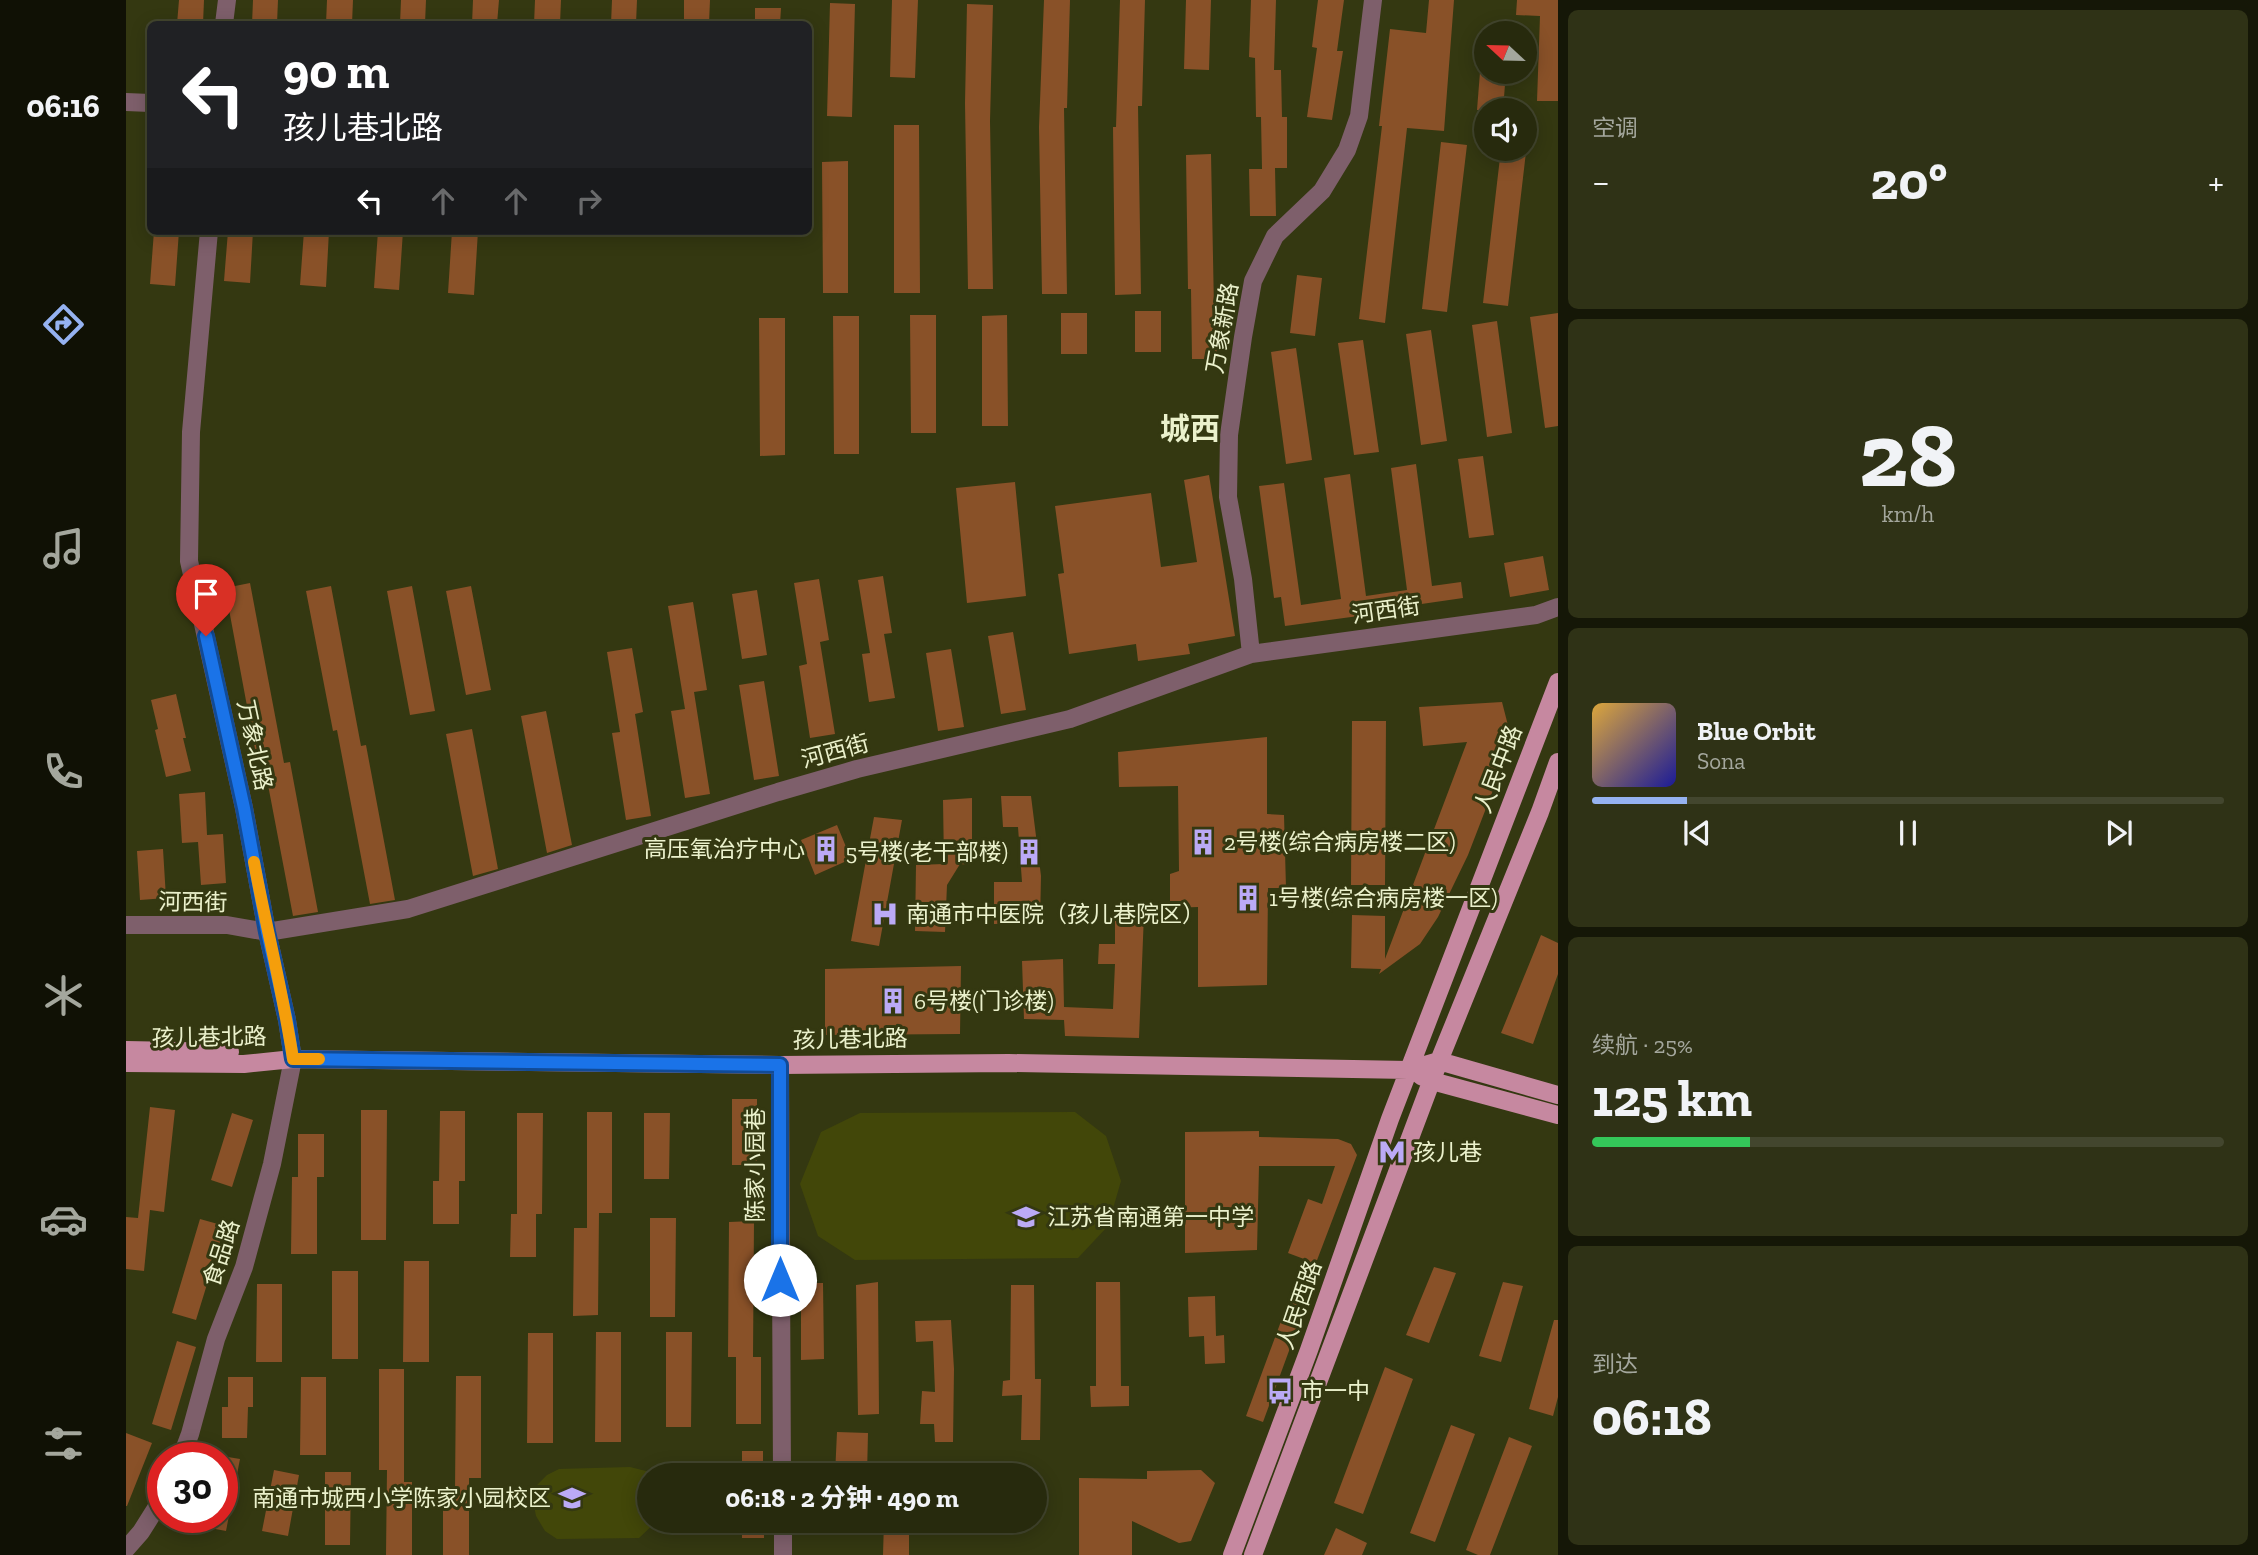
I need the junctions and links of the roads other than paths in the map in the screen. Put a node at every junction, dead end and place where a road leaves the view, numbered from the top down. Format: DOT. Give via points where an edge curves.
graph roads {
  1 [pos="226,0"];
  2 [pos="1373,0"];
  3 [pos="224,21"];
  4 [pos="126,102"];
  5 [pos="147,103"];
  6 [pos="208,235"];
  7 [pos="1558,607"];
  8 [pos="1251,654"];
  9 [pos="1558,682"];
  10 [pos="1558,762"];
  11 [pos="126,925"];
  12 [pos="267,932"];
  13 [pos="126,1050"];
  14 [pos="293,1059"];
  15 [pos="1439,1061"];
  16 [pos="126,1063"];
  17 [pos="780,1065"];
  18 [pos="1409,1070"];
  19 [pos="1432,1081"];
  20 [pos="1558,1095"];
  21 [pos="1558,1115"];
  22 [pos="187,1442"];
  23 [pos="782,1463"];
  24 [pos="147,1522"];
  25 [pos="783,1533"];
  26 [pos="126,1549"];
  27 [pos="783,1555"];
  28 [pos="1232,1555"];
  29 [pos="1253,1555"];
  1 -- 3 [label="street"];
  2 -- 8 [label="street, 万象新路" via="1359,116 1347,150 1322,191 1275,236 1253,281 1229,435 1228,497"];
  4 -- 5 [label="street"];
  6 -- 12 [label="street, 万象北路" via="191,432 190,561"];
  7 -- 8 [label="street, 河西街" via="1536,615"];
  8 -- 12 [label="street, 河西街" via="1070,719 805,784 408,909"];
  9 -- 18 [label="main road, 人民中路"];
  10 -- 15 [label="main road"];
  11 -- 12 [label="street, 河西街" via="228,925"];
  12 -- 14 [label="street, 万象北路"];
  13 -- 14 [label="main road, 孩儿巷北路" via="244,1052"];
  14 -- 16 [label="main road, 孩儿巷北路" via="244,1064"];
  14 -- 17 [label="main road, 孩儿巷北路"];
  14 -- 22 [label="street, 食品路" via="272,1164 244,1267 216,1339"];
  15 -- 18 [label="main road"];
  15 -- 19 [label="main road"];
  15 -- 20 [label="main road"];
  17 -- 18 [label="main road, 孩儿巷北路" via="1009,1063"];
  17 -- 23 [label="street, 陈家小园巷"];
  18 -- 19 [label="main road"];
  18 -- 28 [label="main road, 人民西路"];
  19 -- 21 [label="main road"];
  19 -- 29 [label="main road, 人民西路"];
  24 -- 26 [label="street"];
  25 -- 27 [label="street"];
}
